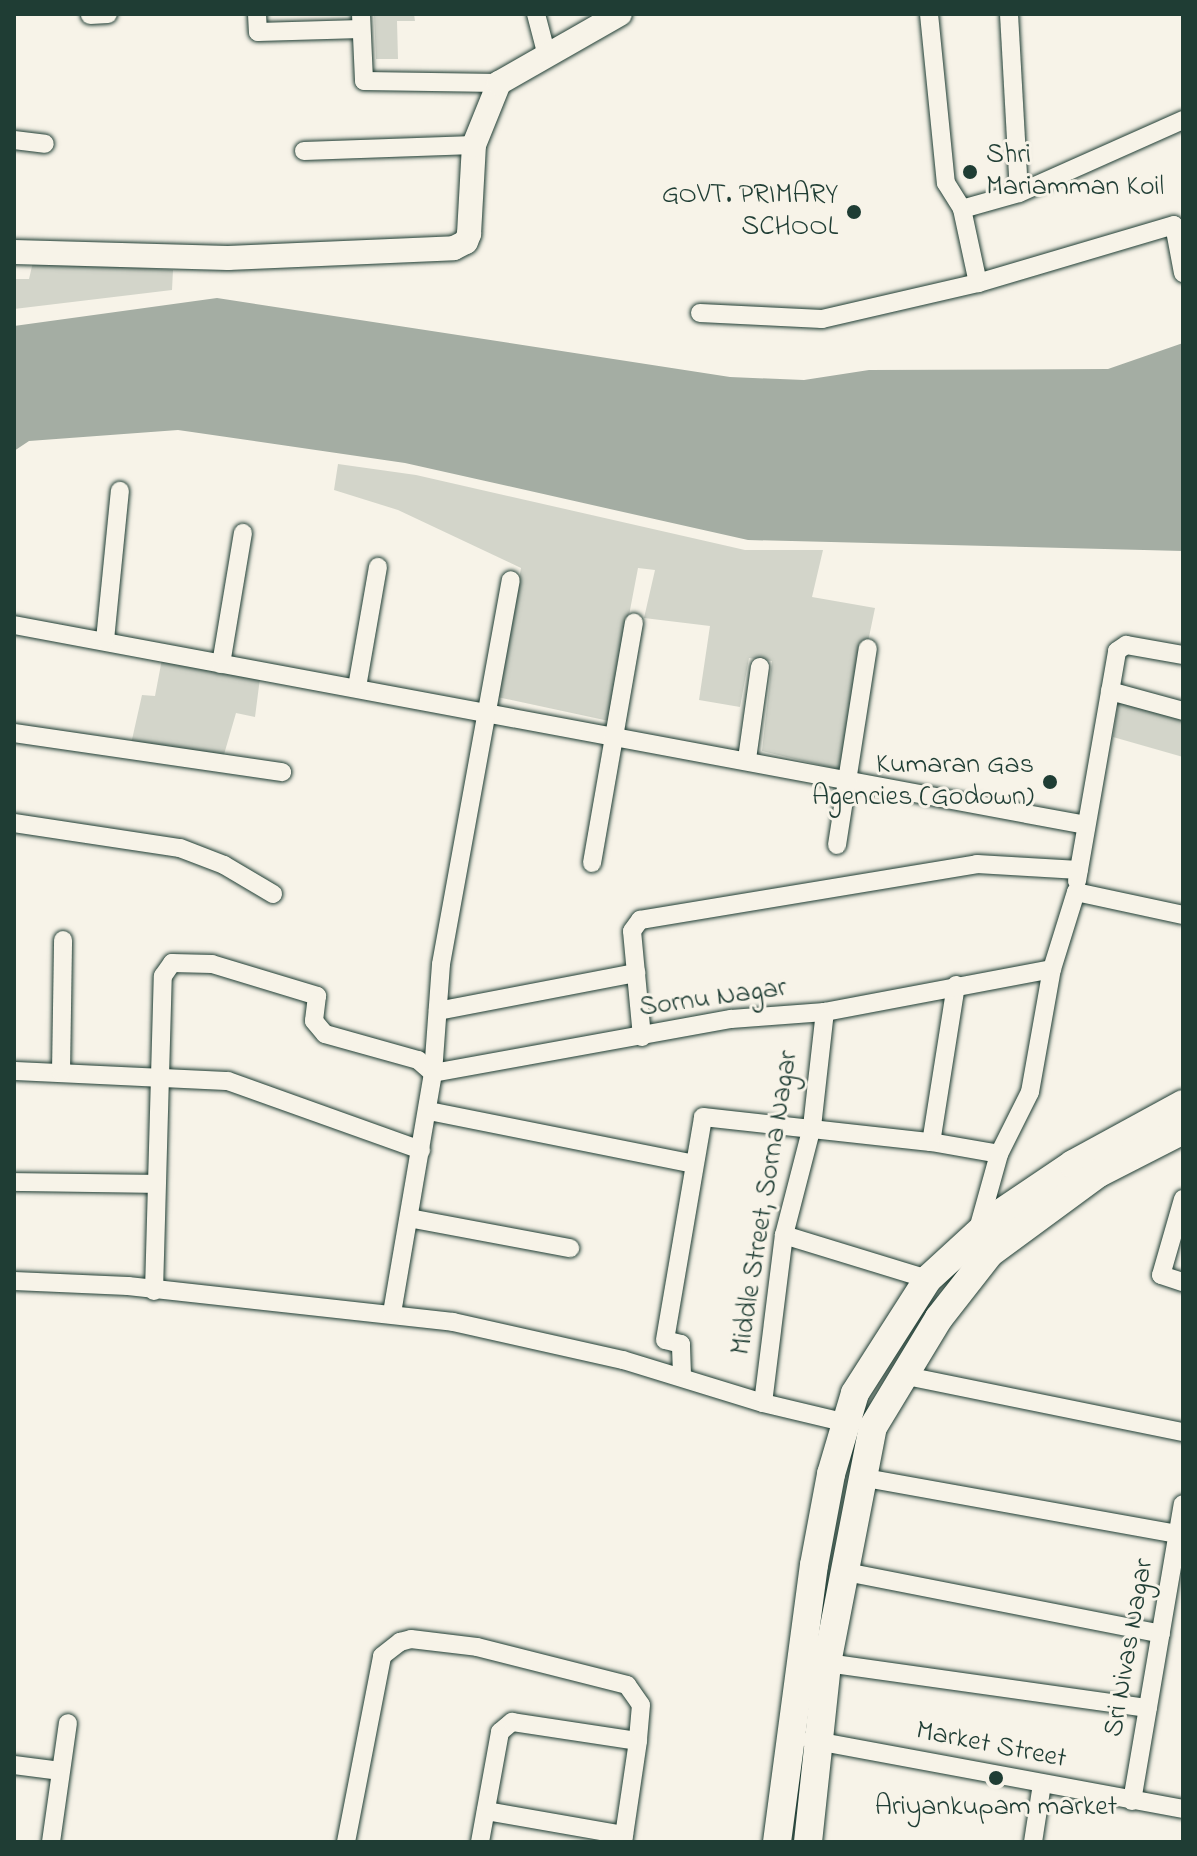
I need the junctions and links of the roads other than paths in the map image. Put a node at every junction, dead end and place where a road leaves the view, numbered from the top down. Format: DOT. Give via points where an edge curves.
graph roads {
  1 [pos="108,14"];
  2 [pos="257,14"];
  3 [pos="536,14"];
  4 [pos="620,14"];
  5 [pos="929,14"];
  6 [pos="1009,14"];
  7 [pos="90,15"];
  8 [pos="361,21"];
  9 [pos="547,56"];
  10 [pos="499,83"];
  11 [pos="1183,120"];
  12 [pos="14,140"];
  13 [pos="45,144"];
  14 [pos="474,145"];
  15 [pos="304,151"];
  16 [pos="1019,193"];
  17 [pos="962,209"];
  18 [pos="14,252"];
  19 [pos="1183,273"];
  20 [pos="978,283"];
  21 [pos="700,313"];
  22 [pos="120,491"];
  23 [pos="243,533"];
  24 [pos="378,567"];
  25 [pos="511,580"];
  26 [pos="634,623"];
  27 [pos="14,625"];
  28 [pos="105,640"];
  29 [pos="868,648"];
  30 [pos="1183,655"];
  31 [pos="221,664"];
  32 [pos="760,667"];
  33 [pos="357,687"];
  34 [pos="1110,691"];
  35 [pos="486,709"];
  36 [pos="1183,711"];
  37 [pos="14,733"];
  38 [pos="614,737"];
  39 [pos="747,759"];
  40 [pos="282,772"];
  41 [pos="848,779"];
  42 [pos="14,823"];
  43 [pos="1086,825"];
  44 [pos="837,845"];
  45 [pos="592,863"];
  46 [pos="1079,870"];
  47 [pos="1076,892"];
  48 [pos="273,894"];
  49 [pos="1183,915"];
  50 [pos="63,940"];
  51 [pos="1052,969"];
  52 [pos="636,973"];
  53 [pos="956,985"];
  54 [pos="438,1011"];
  55 [pos="825,1012"];
  56 [pos="642,1037"];
  57 [pos="14,1071"];
  58 [pos="61,1072"];
  59 [pos="433,1073"];
  60 [pos="160,1076"];
  61 [pos="1183,1104"];
  62 [pos="429,1111"];
  63 [pos="812,1127"];
  64 [pos="1183,1130"];
  65 [pos="931,1142"];
  66 [pos="421,1150"];
  67 [pos="999,1154"];
  68 [pos="694,1164"];
  69 [pos="14,1182"];
  70 [pos="154,1184"];
  71 [pos="1183,1199"];
  72 [pos="409,1218"];
  73 [pos="784,1235"];
  74 [pos="976,1235"];
  75 [pos="570,1248"];
  76 [pos="928,1279"];
  77 [pos="14,1281"];
  78 [pos="1183,1282"];
  79 [pos="154,1291"];
  80 [pos="392,1313"];
  81 [pos="682,1375"];
  82 [pos="902,1375"];
  83 [pos="763,1403"];
  84 [pos="843,1422"];
  85 [pos="1183,1432"];
  86 [pos="860,1477"];
  87 [pos="1183,1504"];
  88 [pos="1178,1534"];
  89 [pos="841,1571"];
  90 [pos="1161,1634"];
  91 [pos="827,1663"];
  92 [pos="1148,1708"];
  93 [pos="68,1723"];
  94 [pos="789,1735"];
  95 [pos="638,1741"];
  96 [pos="818,1742"];
  97 [pos="14,1765"];
  98 [pos="61,1771"];
  99 [pos="1042,1784"];
  100 [pos="1132,1801"];
  101 [pos="1183,1809"];
  102 [pos="486,1811"];
  103 [pos="623,1838"];
  104 [pos="51,1842"];
  105 [pos="346,1842"];
  106 [pos="480,1842"];
  107 [pos="777,1842"];
  108 [pos="808,1842"];
  109 [pos="1033,1842"];
  1 -- 7 [label="street"];
  2 -- 8 [label="street" via="258,32"];
  3 -- 9 [label="street"];
  4 -- 9 [label="main road"];
  5 -- 17 [label="street" via="946,183"];
  6 -- 16 [label="street"];
  8 -- 10 [label="street" via="364,81"];
  9 -- 10 [label="main road"];
  10 -- 14 [label="main road"];
  11 -- 16 [label="street"];
  12 -- 13 [label="street"];
  14 -- 15 [label="street"];
  14 -- 18 [label="main road" via="471,222 466,242 454,248 228,258"];
  16 -- 17 [label="street"];
  17 -- 20 [label="street"];
  19 -- 20 [label="street" via="1174,225"];
  20 -- 21 [label="street" via="822,319"];
  22 -- 28 [label="street"];
  23 -- 31 [label="street"];
  24 -- 33 [label="street"];
  25 -- 35 [label="street"];
  26 -- 38 [label="street"];
  27 -- 28 [label="street"];
  28 -- 31 [label="street"];
  29 -- 41 [label="street"];
  30 -- 34 [label="street" via="1120,646"];
  31 -- 33 [label="street"];
  32 -- 39 [label="street"];
  33 -- 35 [label="street"];
  34 -- 36 [label="street"];
  34 -- 43 [label="street"];
  35 -- 38 [label="street"];
  35 -- 54 [label="street" via="441,964"];
  37 -- 40 [label="street"];
  38 -- 39 [label="street"];
  38 -- 45 [label="street"];
  39 -- 41 [label="street"];
  41 -- 43 [label="street"];
  41 -- 44 [label="street"];
  42 -- 48 [label="street" via="180,848 224,865"];
  43 -- 46 [label="street"];
  46 -- 47 [label="street"];
  46 -- 52 [label="street" via="977,864 647,917 632,931"];
  47 -- 49 [label="street"];
  47 -- 51 [label="street"];
  50 -- 58 [label="street"];
  51 -- 53 [label="street, Sornu Nagar"];
  51 -- 67 [label="street" via="1030,1092"];
  52 -- 54 [label="street"];
  52 -- 56 [label="street"];
  53 -- 55 [label="street, Sornu Nagar"];
  53 -- 65 [label="street"];
  54 -- 59 [label="street"];
  55 -- 56 [label="street, Sornu Nagar" via="731,1019"];
  55 -- 63 [label="street, Middle Street, Sorna Nagar"];
  56 -- 59 [label="street, Sornu Nagar"];
  57 -- 58 [label="street"];
  58 -- 60 [label="street"];
  59 -- 60 [label="street" via="418,1060 325,1034 314,1021 317,996 212,964 176,960 163,976"];
  59 -- 62 [label="street"];
  60 -- 66 [label="street" via="228,1081"];
  60 -- 70 [label="street"];
  61 -- 74 [label="highway" via="1073,1164"];
  62 -- 66 [label="street"];
  62 -- 68 [label="street"];
  63 -- 65 [label="street"];
  63 -- 68 [label="street" via="703,1117"];
  63 -- 73 [label="street, Middle Street, Sorna Nagar"];
  64 -- 82 [label="highway" via="1099,1173 990,1253"];
  65 -- 67 [label="street"];
  66 -- 72 [label="street"];
  67 -- 74 [label="street"];
  68 -- 81 [label="street" via="665,1340 681,1344"];
  69 -- 70 [label="street"];
  70 -- 79 [label="street"];
  71 -- 78 [label="street" via="1161,1275"];
  72 -- 75 [label="street"];
  72 -- 80 [label="street"];
  73 -- 76 [label="street"];
  73 -- 83 [label="street, Middle Street, Sorna Nagar"];
  74 -- 76 [label="highway"];
  76 -- 84 [label="highway" via="855,1393"];
  77 -- 79 [label="street"];
  79 -- 80 [label="street"];
  80 -- 81 [label="street"];
  81 -- 83 [label="street"];
  82 -- 85 [label="street"];
  82 -- 86 [label="highway" via="873,1427"];
  83 -- 84 [label="street"];
  84 -- 94 [label="highway" via="814,1565"];
  86 -- 88 [label="street"];
  86 -- 89 [label="highway"];
  87 -- 88 [label="street, Sri Nivas Nagar"];
  88 -- 90 [label="street, Sri Nivas Nagar"];
  89 -- 90 [label="street"];
  89 -- 91 [label="highway"];
  90 -- 92 [label="street, Sri Nivas Nagar"];
  91 -- 92 [label="street"];
  91 -- 96 [label="highway"];
  92 -- 100 [label="street, Sri Nivas Nagar"];
  93 -- 98 [label="street"];
  94 -- 96 [label="street, Market Street"];
  94 -- 107 [label="highway"];
  95 -- 102 [label="street" via="508,1723 500,1732"];
  95 -- 103 [label="street"];
  95 -- 105 [label="street" via="641,1705 627,1685 477,1647 400,1642 382,1656"];
  96 -- 99 [label="street, Market Street"];
  96 -- 108 [label="highway"];
  97 -- 98 [label="street"];
  98 -- 104 [label="street"];
  99 -- 100 [label="street, Market Street"];
  99 -- 109 [label="street"];
  100 -- 101 [label="street, Market Street"];
  102 -- 103 [label="street"];
  102 -- 106 [label="street"];
}
